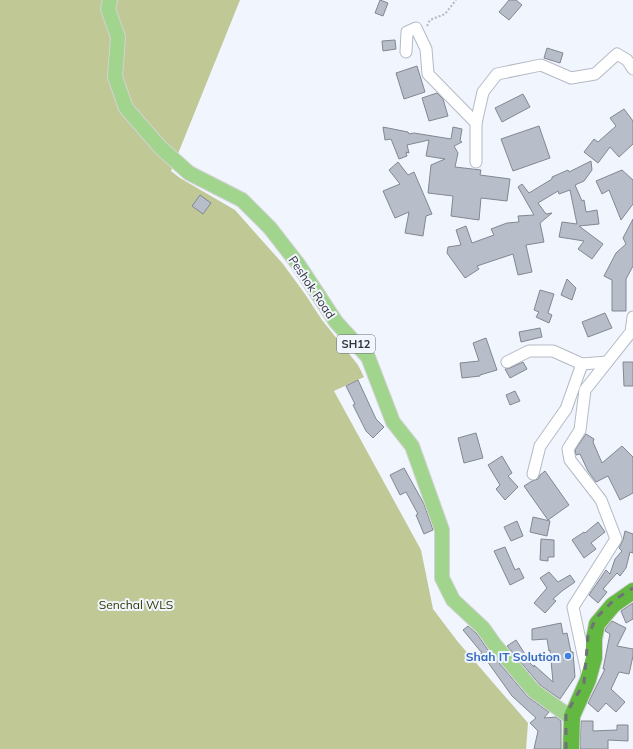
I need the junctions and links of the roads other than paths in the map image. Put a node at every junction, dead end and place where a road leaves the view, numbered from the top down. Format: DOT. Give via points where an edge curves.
graph roads {
  1 [pos="110,0"];
  2 [pos="406,52"];
  3 [pos="633,69"];
  4 [pos="476,123"];
  5 [pos="476,162"];
  6 [pos="633,317"];
  7 [pos="507,362"];
  8 [pos="607,362"];
  9 [pos="582,364"];
  10 [pos="533,474"];
  11 [pos="633,591"];
  12 [pos="588,680"];
  13 [pos="572,716"];
  14 [pos="571,749"];
  1 -- 13 [label="main road, Peshok Road / SH12" via="108,9 118,37 114,77 126,108 160,147 189,173 242,200 270,228 298,264 336,322 368,357 393,422 412,446 442,530 442,578 453,600 483,628 534,691"];
  2 -- 4 [label="street" via="407,32 416,28 426,49 428,74"];
  3 -- 4 [label="street" via="628,60 617,54 595,74 571,78 541,65 497,74 483,92"];
  4 -- 5 [label="street"];
  6 -- 8 [label="street" via="631,332"];
  7 -- 9 [label="street" via="529,351 553,351"];
  8 -- 9 [label="street"];
  8 -- 12 [label="street" via="585,390 580,430 568,449 570,460 601,500 616,539 573,607"];
  9 -- 10 [label="street" via="566,410 540,446"];
  11 -- 12 [label="highway" via="613,605 597,624 594,658"];
  12 -- 13 [label="highway"];
  13 -- 14 [label="highway"];
}
